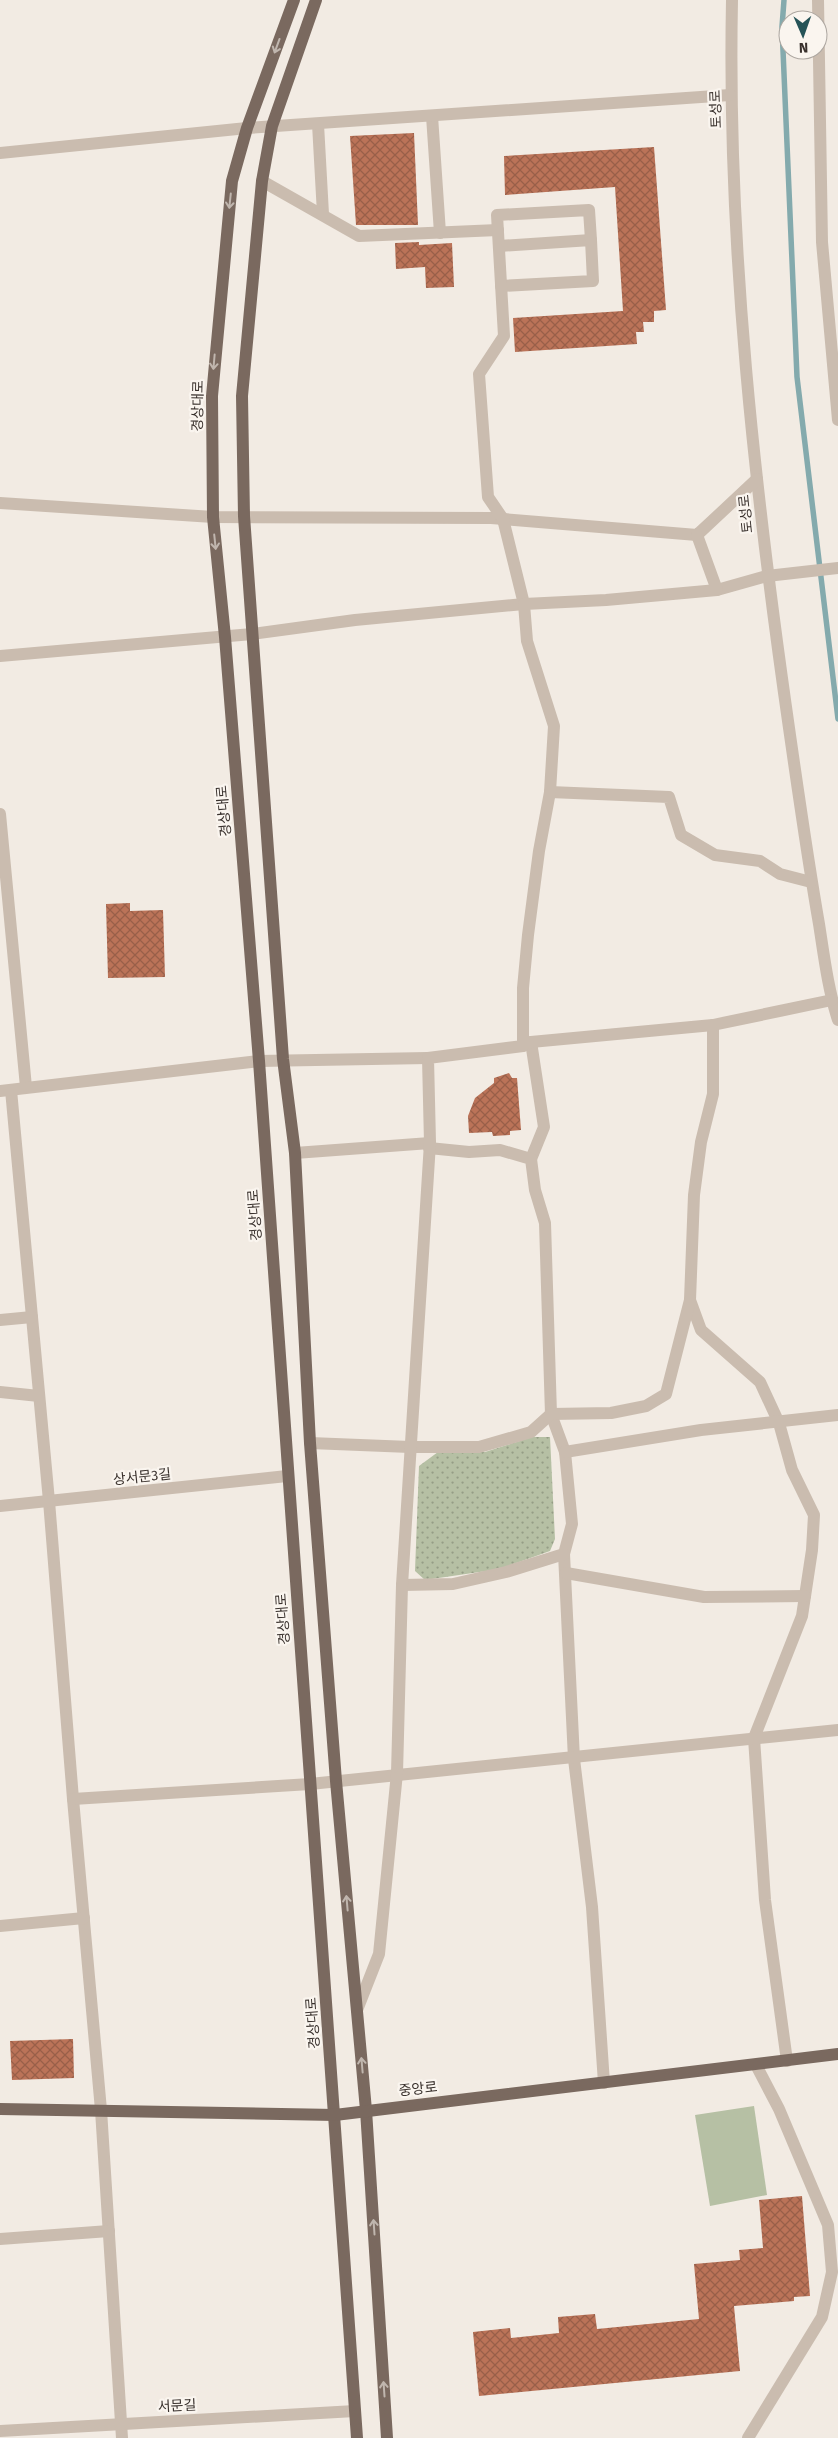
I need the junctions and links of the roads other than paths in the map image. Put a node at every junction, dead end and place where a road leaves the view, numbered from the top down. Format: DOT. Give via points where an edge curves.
graph roads {
  1 [pos="294,0"];
  2 [pos="316,0"];
  3 [pos="732,0"];
  4 [pos="818,0"];
  5 [pos="730,95"];
  6 [pos="432,116"];
  7 [pos="318,124"];
  8 [pos="272,126"];
  9 [pos="247,128"];
  10 [pos="0,153"];
  11 [pos="262,181"];
  12 [pos="323,214"];
  13 [pos="498,230"];
  14 [pos="440,233"];
  15 [pos="591,240"];
  16 [pos="499,246"];
  17 [pos="501,286"];
  18 [pos="838,420"];
  19 [pos="757,478"];
  20 [pos="0,504"];
  21 [pos="244,516"];
  22 [pos="213,517"];
  23 [pos="503,519"];
  24 [pos="698,535"];
  25 [pos="838,568"];
  26 [pos="773,575"];
  27 [pos="717,590"];
  28 [pos="524,604"];
  29 [pos="252,634"];
  30 [pos="225,637"];
  31 [pos="0,656"];
  32 [pos="550,792"];
  33 [pos="0,814"];
  34 [pos="811,882"];
  35 [pos="832,1000"];
  36 [pos="838,1020"];
  37 [pos="713,1025"];
  38 [pos="527,1044"];
  39 [pos="428,1058"];
  40 [pos="283,1059"];
  41 [pos="259,1061"];
  42 [pos="26,1088"];
  43 [pos="5,1090"];
  44 [pos="429,1146"];
  45 [pos="295,1153"];
  46 [pos="532,1159"];
  47 [pos="690,1300"];
  48 [pos="32,1317"];
  49 [pos="0,1320"];
  50 [pos="0,1392"];
  51 [pos="39,1396"];
  52 [pos="550,1414"];
  53 [pos="838,1415"];
  54 [pos="779,1423"];
  55 [pos="310,1443"];
  56 [pos="410,1447"];
  57 [pos="565,1452"];
  58 [pos="287,1476"];
  59 [pos="49,1501"];
  60 [pos="0,1506"];
  61 [pos="564,1554"];
  62 [pos="566,1573"];
  63 [pos="402,1585"];
  64 [pos="805,1596"];
  65 [pos="838,1730"];
  66 [pos="754,1738"];
  67 [pos="574,1758"];
  68 [pos="397,1773"];
  69 [pos="336,1781"];
  70 [pos="310,1784"];
  71 [pos="72,1799"];
  72 [pos="84,1918"];
  73 [pos="0,1926"];
  74 [pos="356,2010"];
  75 [pos="838,2054"];
  76 [pos="787,2061"];
  77 [pos="756,2065"];
  78 [pos="604,2083"];
  79 [pos="0,2109"];
  80 [pos="101,2110"];
  81 [pos="366,2110"];
  82 [pos="335,2116"];
  83 [pos="109,2231"];
  84 [pos="0,2239"];
  85 [pos="355,2411"];
  86 [pos="121,2424"];
  87 [pos="0,2431"];
  88 [pos="122,2438"];
  89 [pos="357,2438"];
  90 [pos="387,2438"];
  91 [pos="748,2438"];
  1 -- 9 [label="main road, 경상대로, one-way"];
  2 -- 8 [label="main road"];
  3 -- 5 [label="street, 토성로"];
  4 -- 18 [label="street" via="822,242"];
  5 -- 6 [label="street"];
  5 -- 19 [label="street, 토성로" via="739,287"];
  6 -- 7 [label="street"];
  6 -- 14 [label="street"];
  7 -- 8 [label="street"];
  7 -- 12 [label="street"];
  8 -- 9 [label="street"];
  8 -- 11 [label="main road"];
  9 -- 10 [label="street"];
  9 -- 22 [label="main road, 경상대로, one-way" via="232,181 221,279 212,396"];
  11 -- 12 [label="street"];
  11 -- 21 [label="main road" via="242,396"];
  12 -- 14 [label="street" via="360,236"];
  13 -- 14 [label="street"];
  13 -- 15 [label="street" via="498,215 589,210"];
  13 -- 16 [label="street"];
  15 -- 16 [label="street"];
  15 -- 17 [label="street" via="593,281"];
  16 -- 17 [label="street"];
  17 -- 23 [label="street" via="504,336 479,374 488,497"];
  19 -- 24 [label="street"];
  19 -- 26 [label="street, 토성로"];
  20 -- 22 [label="street"];
  21 -- 22 [label="street"];
  21 -- 23 [label="street"];
  21 -- 29 [label="main road"];
  22 -- 30 [label="main road, 경상대로, one-way"];
  23 -- 24 [label="street"];
  23 -- 28 [label="street"];
  24 -- 27 [label="street"];
  25 -- 26 [label="street"];
  26 -- 27 [label="street"];
  26 -- 34 [label="street, 토성로"];
  27 -- 28 [label="street"];
  28 -- 29 [label="street" via="355,620"];
  28 -- 32 [label="street" via="527,642 554,726"];
  29 -- 30 [label="street"];
  29 -- 40 [label="main road"];
  30 -- 31 [label="street"];
  30 -- 41 [label="main road, 경상대로"];
  32 -- 34 [label="street" via="669,797 681,835 715,855 760,861 780,874"];
  32 -- 38 [label="street" via="528,936 524,988"];
  33 -- 42 [label="street"];
  34 -- 35 [label="street, 토성로"];
  35 -- 36 [label="street, 토성로"];
  35 -- 37 [label="street"];
  37 -- 38 [label="street"];
  37 -- 47 [label="street" via="713,1094 701,1142 694,1195"];
  38 -- 39 [label="street"];
  38 -- 46 [label="street" via="544,1127"];
  39 -- 40 [label="street"];
  39 -- 44 [label="street"];
  40 -- 41 [label="street"];
  40 -- 45 [label="main road"];
  41 -- 42 [label="street"];
  41 -- 58 [label="main road, 경상대로"];
  42 -- 43 [label="street"];
  43 -- 48 [label="street"];
  44 -- 45 [label="street"];
  44 -- 46 [label="street" via="469,1152 500,1150"];
  44 -- 56 [label="street"];
  45 -- 55 [label="main road"];
  46 -- 52 [label="street" via="535,1190 545,1223"];
  47 -- 52 [label="street" via="666,1394 646,1406 611,1413"];
  47 -- 54 [label="street" via="701,1330 760,1382"];
  48 -- 49 [label="street"];
  48 -- 51 [label="street"];
  50 -- 51 [label="street"];
  51 -- 59 [label="street"];
  52 -- 56 [label="street" via="531,1432 479,1447"];
  52 -- 57 [label="street"];
  53 -- 54 [label="street"];
  54 -- 57 [label="street" via="702,1430"];
  54 -- 64 [label="street" via="792,1470 814,1515"];
  55 -- 56 [label="street"];
  55 -- 69 [label="main road"];
  56 -- 63 [label="street"];
  57 -- 61 [label="street" via="572,1524"];
  58 -- 59 [label="street, 상서문3길"];
  58 -- 70 [label="main road, 경상대로"];
  59 -- 60 [label="street, 상서문3길"];
  59 -- 71 [label="street"];
  61 -- 62 [label="street"];
  61 -- 63 [label="street" via="453,1584"];
  62 -- 64 [label="street" via="704,1597"];
  62 -- 67 [label="street"];
  63 -- 68 [label="street"];
  64 -- 66 [label="street" via="802,1616"];
  65 -- 66 [label="street"];
  66 -- 67 [label="street"];
  66 -- 76 [label="street" via="765,1900"];
  67 -- 68 [label="street"];
  67 -- 78 [label="street" via="592,1907"];
  68 -- 69 [label="street"];
  68 -- 74 [label="street" via="379,1954"];
  69 -- 70 [label="street"];
  74 -- 69 [label="main road, one-way"];
  70 -- 71 [label="street"];
  70 -- 82 [label="main road, 경상대로"];
  71 -- 72 [label="street"];
  72 -- 73 [label="street"];
  72 -- 80 [label="street"];
  81 -- 74 [label="main road, one-way"];
  75 -- 76 [label="main road, 중앙로"];
  76 -- 77 [label="main road, 중앙로"];
  77 -- 78 [label="main road, 중앙로"];
  77 -- 91 [label="street" via="779,2109 828,2225 832,2272 822,2317"];
  78 -- 81 [label="main road, 중앙로"];
  79 -- 80 [label="main road, 중앙로"];
  80 -- 82 [label="main road, 중앙로"];
  80 -- 83 [label="street"];
  81 -- 82 [label="main road, 중앙로"];
  90 -- 81 [label="main road, one-way"];
  82 -- 85 [label="main road, 경상대로"];
  83 -- 84 [label="street"];
  83 -- 86 [label="street"];
  85 -- 86 [label="street, 서문길"];
  85 -- 89 [label="main road, 경상대로"];
  86 -- 87 [label="street, 서문길"];
  86 -- 88 [label="street"];
}
